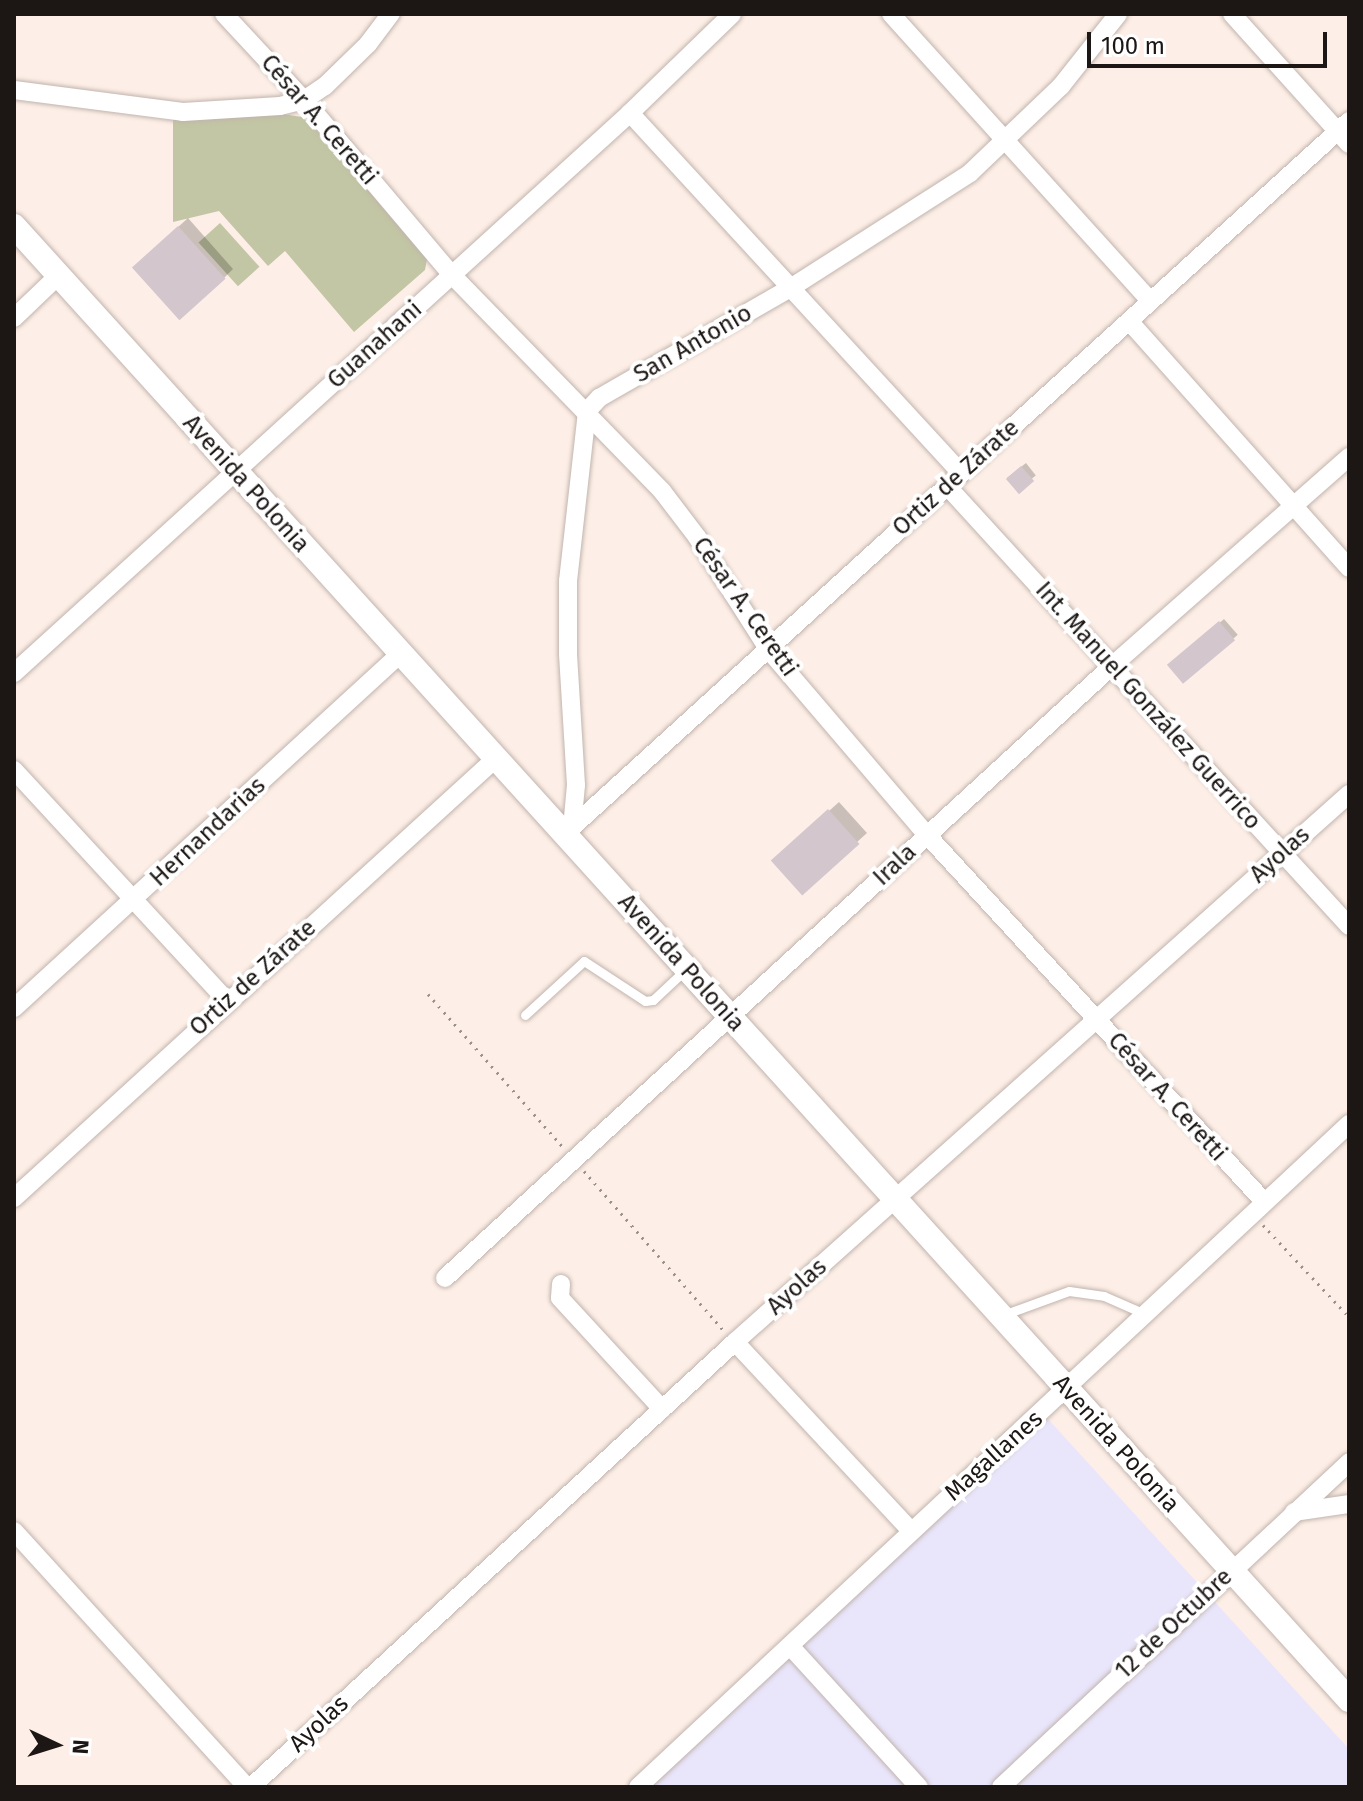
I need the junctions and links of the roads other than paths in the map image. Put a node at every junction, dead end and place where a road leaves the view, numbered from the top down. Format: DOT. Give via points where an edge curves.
graph roads {
  1 [pos="224,14"];
  2 [pos="391,14"];
  3 [pos="732,14"];
  4 [pos="891,14"];
  5 [pos="1118,14"];
  6 [pos="1232,14"];
  7 [pos="14,90"];
  8 [pos="304,100"];
  9 [pos="630,113"];
  10 [pos="1345,132"];
  11 [pos="1006,142"];
  12 [pos="14,226"];
  13 [pos="452,275"];
  14 [pos="58,276"];
  15 [pos="792,287"];
  16 [pos="1150,301"];
  17 [pos="14,318"];
  18 [pos="1129,321"];
  19 [pos="587,411"];
  20 [pos="1349,457"];
  21 [pos="235,472"];
  22 [pos="961,473"];
  23 [pos="947,486"];
  24 [pos="1293,509"];
  25 [pos="1349,568"];
  26 [pos="768,649"];
  27 [pos="400,654"];
  28 [pos="1113,665"];
  29 [pos="14,673"];
  30 [pos="494,760"];
  31 [pos="14,770"];
  32 [pos="1349,794"];
  33 [pos="568,831"];
  34 [pos="927,835"];
  35 [pos="1282,853"];
  36 [pos="134,901"];
  37 [pos="1349,926"];
  38 [pos="686,969"];
  39 [pos="227,1001"];
  40 [pos="14,1008"];
  41 [pos="525,1015"];
  42 [pos="730,1018"];
  43 [pos="1096,1020"];
  44 [pos="1349,1124"];
  45 [pos="14,1198"];
  46 [pos="895,1199"];
  47 [pos="1258,1208"];
  48 [pos="445,1278"];
  49 [pos="561,1284"];
  50 [pos="1147,1315"];
  51 [pos="1001,1316"];
  52 [pos="735,1342"];
  53 [pos="1068,1390"];
  54 [pos="662,1409"];
  55 [pos="1349,1462"];
  56 [pos="1349,1504"];
  57 [pos="1294,1512"];
  58 [pos="14,1531"];
  59 [pos="911,1531"];
  60 [pos="1231,1570"];
  61 [pos="791,1647"];
  62 [pos="1349,1700"];
  63 [pos="249,1787"];
  64 [pos="638,1787"];
  65 [pos="919,1787"];
  66 [pos="1001,1787"];
  1 -- 8 [label="street, César A. Ceretti"];
  2 -- 8 [label="street" via="368,44"];
  3 -- 9 [label="street, Guanahani"];
  4 -- 11 [label="street"];
  5 -- 11 [label="street, San Antonio" via="1061,86"];
  6 -- 10 [label="street"];
  7 -- 8 [label="street" via="183,112"];
  8 -- 13 [label="street, César A. Ceretti"];
  9 -- 13 [label="street, Guanahani"];
  9 -- 15 [label="street"];
  10 -- 16 [label="street, Ortiz de Zárate"];
  11 -- 15 [label="street, San Antonio" via="970,173"];
  11 -- 16 [label="street"];
  12 -- 14 [label="main road, Avenida Polonia"];
  13 -- 19 [label="street, César A. Ceretti"];
  13 -- 21 [label="street, Guanahani"];
  14 -- 17 [label="street"];
  14 -- 21 [label="main road, Avenida Polonia"];
  15 -- 19 [label="street, San Antonio" via="599,398"];
  15 -- 22 [label="street"];
  16 -- 18 [label="street, Ortiz de Zárate"];
  18 -- 22 [label="street, Ortiz de Zárate"];
  18 -- 24 [label="street"];
  19 -- 26 [label="street, César A. Ceretti" via="697,537"];
  19 -- 33 [label="street" via="568,581 576,785"];
  20 -- 24 [label="street, Irala"];
  21 -- 27 [label="main road, Avenida Polonia"];
  21 -- 29 [label="street, Guanahani"];
  22 -- 23 [label="street, Ortiz de Zárate"];
  23 -- 26 [label="street, Ortiz de Zárate"];
  23 -- 28 [label="street, Int. Manuel González Guerrico"];
  24 -- 25 [label="street"];
  24 -- 28 [label="street, Irala"];
  26 -- 33 [label="street, Ortiz de Zárate"];
  26 -- 34 [label="street, César A. Ceretti"];
  27 -- 30 [label="main road, Avenida Polonia"];
  27 -- 36 [label="street, Hernandarias"];
  28 -- 34 [label="street, Irala"];
  28 -- 35 [label="street, Int. Manuel González Guerrico"];
  30 -- 33 [label="main road, Avenida Polonia"];
  30 -- 39 [label="street, Ortiz de Zárate"];
  31 -- 36 [label="street"];
  32 -- 35 [label="street, Ayolas"];
  33 -- 38 [label="main road, Avenida Polonia"];
  34 -- 42 [label="street, Irala"];
  34 -- 43 [label="street, César A. Ceretti"];
  35 -- 37 [label="street, Int. Manuel González Guerrico"];
  35 -- 43 [label="street, Ayolas"];
  36 -- 39 [label="street"];
  36 -- 40 [label="street, Hernandarias"];
  38 -- 41 [label="lane" via="653,1000 645,1001 584,961"];
  38 -- 42 [label="main road, Avenida Polonia"];
  39 -- 45 [label="street, Ortiz de Zárate"];
  42 -- 46 [label="main road, Avenida Polonia"];
  42 -- 48 [label="street, Irala"];
  43 -- 46 [label="street, Ayolas"];
  43 -- 47 [label="street, César A. Ceretti"];
  44 -- 47 [label="street, Magallanes"];
  46 -- 51 [label="main road, Avenida Polonia"];
  46 -- 52 [label="street, Ayolas"];
  47 -- 50 [label="street, Magallanes"];
  49 -- 54 [label="street" via="560,1298"];
  50 -- 51 [label="lane" via="1104,1296 1069,1291"];
  50 -- 53 [label="street, Magallanes"];
  51 -- 53 [label="main road, Avenida Polonia"];
  52 -- 54 [label="street, Ayolas"];
  52 -- 59 [label="street"];
  53 -- 59 [label="street, Magallanes"];
  53 -- 60 [label="main road, Avenida Polonia"];
  54 -- 63 [label="street, Ayolas"];
  55 -- 57 [label="street, 12 de Octubre"];
  56 -- 57 [label="street"];
  57 -- 60 [label="street, 12 de Octubre"];
  58 -- 63 [label="street"];
  59 -- 61 [label="street, Magallanes"];
  60 -- 62 [label="main road, Avenida Polonia"];
  60 -- 66 [label="street, 12 de Octubre"];
  61 -- 64 [label="street, Magallanes"];
  61 -- 65 [label="street"];
}
